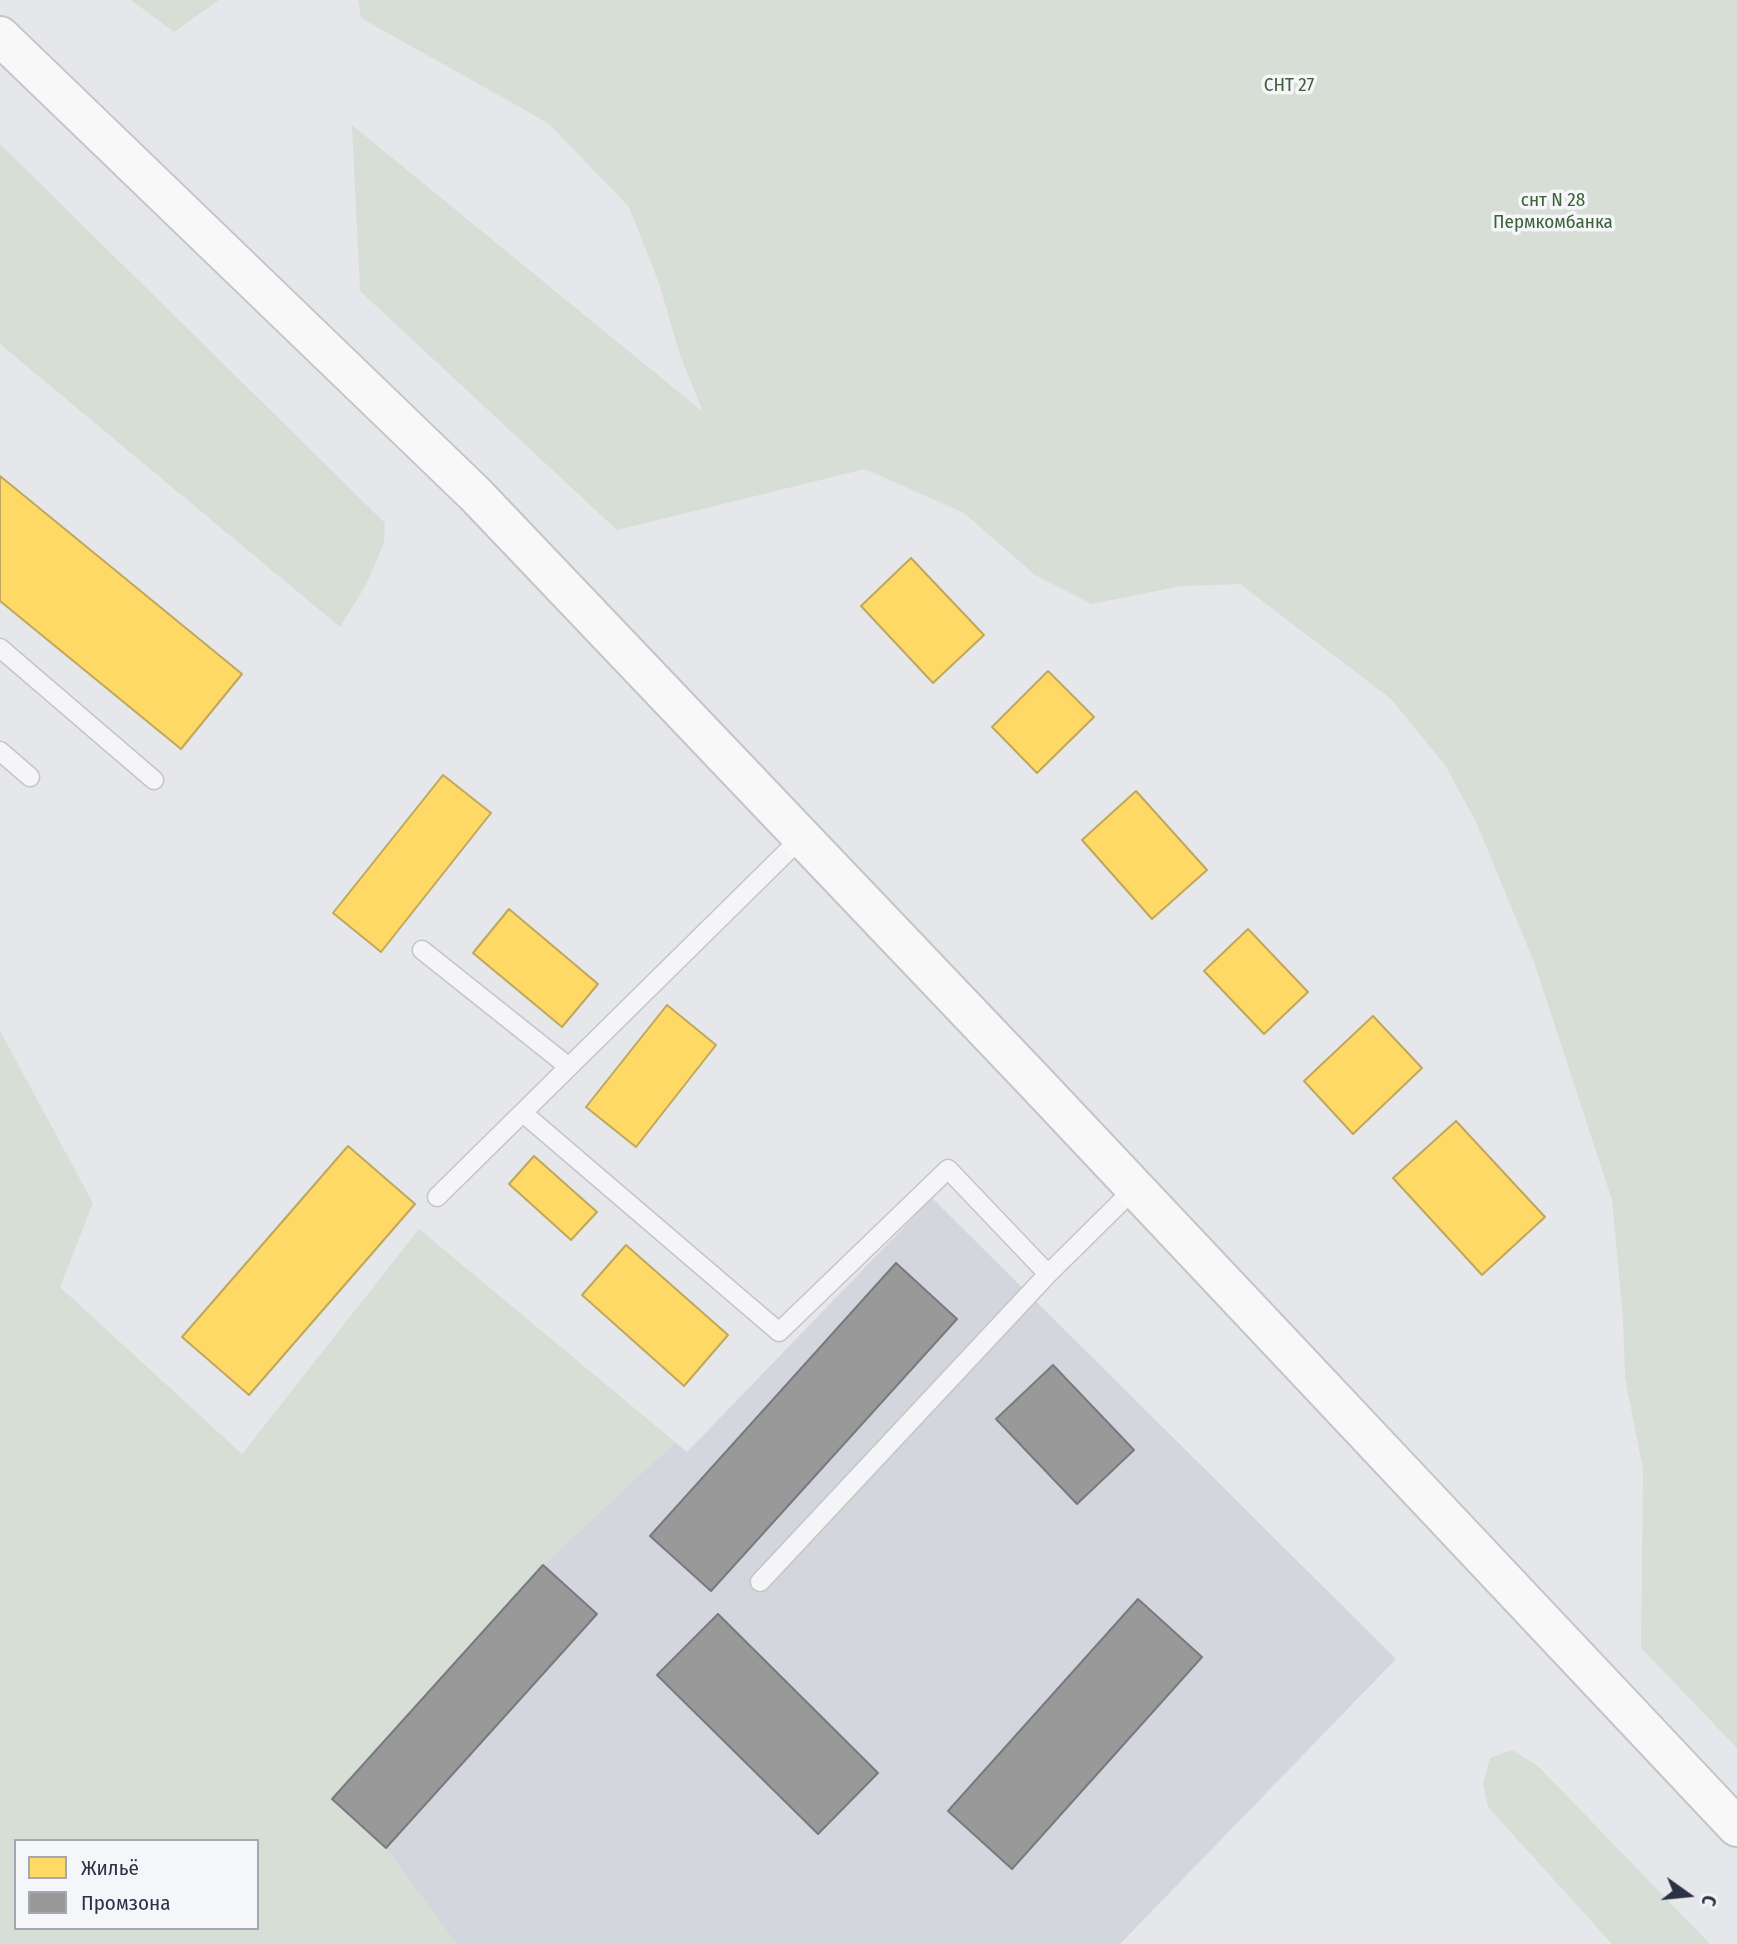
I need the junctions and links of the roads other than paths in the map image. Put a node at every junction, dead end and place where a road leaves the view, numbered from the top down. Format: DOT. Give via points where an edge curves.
graph roads {
  1 [pos="0,36"];
  2 [pos="0,649"];
  3 [pos="0,751"];
  4 [pos="30,777"];
  5 [pos="154,780"];
  6 [pos="802,837"];
  7 [pos="422,950"];
  8 [pos="569,1067"];
  9 [pos="523,1112"];
  10 [pos="1135,1188"];
  11 [pos="437,1196"];
  12 [pos="1048,1274"];
  13 [pos="760,1582"];
  14 [pos="1737,1827"];
  1 -- 6 [label="street" via="474,494"];
  2 -- 5 [label="lane"];
  3 -- 4 [label="lane"];
  6 -- 8 [label="lane"];
  6 -- 10 [label="street"];
  7 -- 8 [label="lane"];
  8 -- 9 [label="lane"];
  9 -- 11 [label="lane"];
  9 -- 12 [label="lane" via="779,1332 948,1169"];
  10 -- 12 [label="lane"];
  10 -- 14 [label="street"];
  12 -- 13 [label="lane"];
}
